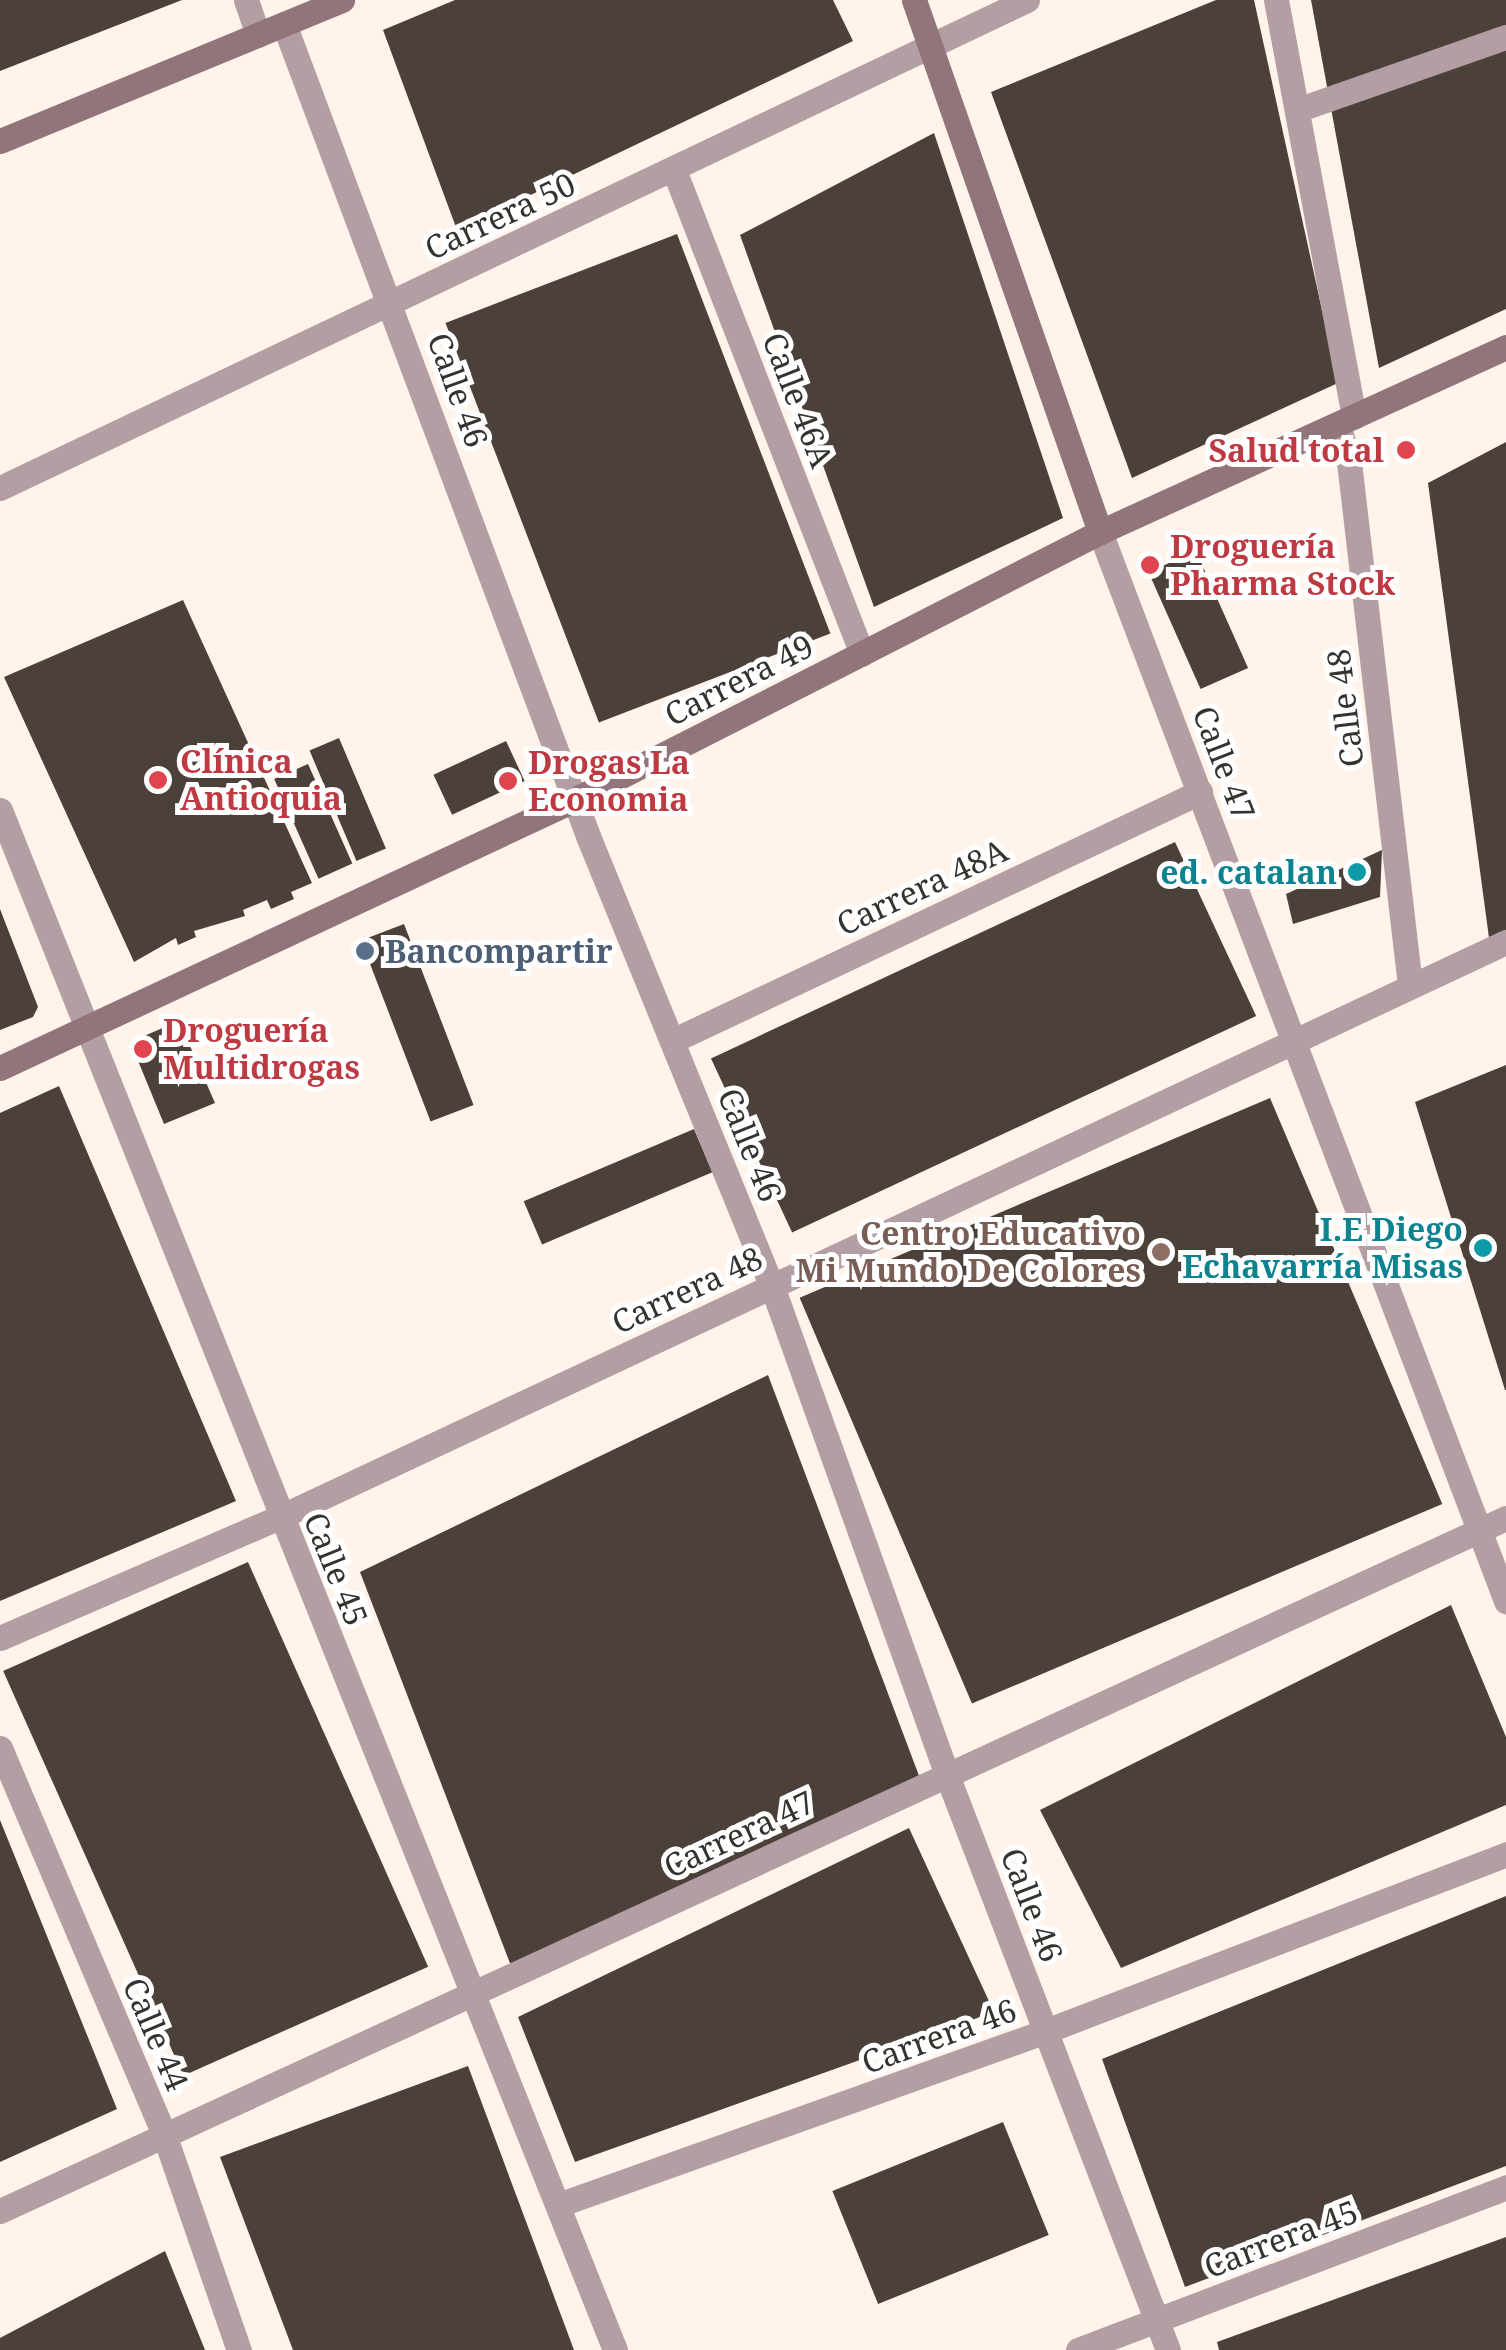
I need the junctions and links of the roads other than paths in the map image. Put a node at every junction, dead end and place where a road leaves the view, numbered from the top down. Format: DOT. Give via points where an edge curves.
graph roads {
  1 [pos="246,0"];
  2 [pos="342,0"];
  3 [pos="914,0"];
  4 [pos="1027,0"];
  5 [pos="1276,0"];
  6 [pos="284,24"];
  7 [pos="258,35"];
  8 [pos="1506,37"];
  9 [pos="933,48"];
  10 [pos="1297,110"];
  11 [pos="0,140"];
  12 [pos="674,170"];
  13 [pos="392,303"];
  14 [pos="1506,347"];
  15 [pos="1346,420"];
  16 [pos="0,488"];
  17 [pos="1100,532"];
  18 [pos="862,654"];
  19 [pos="1200,792"];
  20 [pos="574,800"];
  21 [pos="0,810"];
  22 [pos="1506,942"];
  23 [pos="1410,984"];
  24 [pos="85,1025"];
  25 [pos="1294,1040"];
  26 [pos="672,1041"];
  27 [pos="0,1068"];
  28 [pos="772,1286"];
  29 [pos="280,1517"];
  30 [pos="1506,1518"];
  31 [pos="1479,1530"];
  32 [pos="1506,1602"];
  33 [pos="0,1638"];
  34 [pos="0,1748"];
  35 [pos="947,1775"];
  36 [pos="1506,1854"];
  37 [pos="474,1992"];
  38 [pos="1046,2031"];
  39 [pos="164,2134"];
  40 [pos="1506,2187"];
  41 [pos="558,2206"];
  42 [pos="0,2211"];
  43 [pos="1157,2321"];
  44 [pos="239,2350"];
  45 [pos="615,2350"];
  46 [pos="1078,2350"];
  47 [pos="1168,2350"];
  1 -- 7 [label="street"];
  2 -- 6 [label="main road"];
  3 -- 9 [label="main road, Calle 47"];
  4 -- 9 [label="street, Carrera 50"];
  5 -- 10 [label="street, Calle 48"];
  6 -- 7 [label="main road"];
  6 -- 13 [label="street, Calle 46"];
  7 -- 11 [label="main road"];
  8 -- 10 [label="street"];
  9 -- 12 [label="street, Carrera 50"];
  9 -- 17 [label="main road, Calle 47"];
  10 -- 15 [label="street, Calle 48"];
  12 -- 13 [label="street, Carrera 50"];
  12 -- 18 [label="street, Calle 46A"];
  13 -- 16 [label="street, Carrera 50"];
  13 -- 20 [label="street, Calle 46"];
  14 -- 15 [label="main road, Carrera 49"];
  15 -- 17 [label="main road, Carrera 49"];
  15 -- 23 [label="street, Calle 48"];
  17 -- 18 [label="main road, Carrera 49"];
  17 -- 19 [label="street, Calle 47"];
  18 -- 20 [label="main road, Carrera 49"];
  19 -- 25 [label="street, Calle 47"];
  19 -- 26 [label="street, Carrera 48A"];
  20 -- 24 [label="main road, Carrera 49"];
  20 -- 26 [label="street, Calle 46"];
  21 -- 24 [label="street, Calle 45"];
  22 -- 23 [label="street, Carrera 48"];
  23 -- 25 [label="street, Carrera 48"];
  24 -- 27 [label="main road, Carrera 49"];
  24 -- 29 [label="street, Calle 45"];
  25 -- 28 [label="street, Carrera 48"];
  25 -- 31 [label="street, Calle 47"];
  26 -- 28 [label="street, Calle 46"];
  28 -- 29 [label="street, Carrera 48"];
  28 -- 35 [label="street, Calle 46"];
  29 -- 33 [label="street, Carrera 48"];
  29 -- 37 [label="street, Calle 45"];
  30 -- 31 [label="street, Carrera 47"];
  31 -- 32 [label="street, Calle 47"];
  31 -- 35 [label="street, Carrera 47"];
  34 -- 39 [label="street, Calle 44"];
  35 -- 37 [label="street, Carrera 47"];
  35 -- 38 [label="street, Calle 46"];
  36 -- 38 [label="street, Carrera 46"];
  37 -- 39 [label="street, Carrera 47"];
  37 -- 41 [label="street, Calle 45"];
  38 -- 41 [label="street, Carrera 46"];
  38 -- 43 [label="street, Calle 46"];
  39 -- 42 [label="street, Carrera 47"];
  39 -- 44 [label="street, Calle 44"];
  40 -- 43 [label="street, Carrera 45"];
  41 -- 45 [label="street, Calle 45"];
  43 -- 46 [label="street, Carrera 45"];
  43 -- 47 [label="street, Calle 46"];
}
